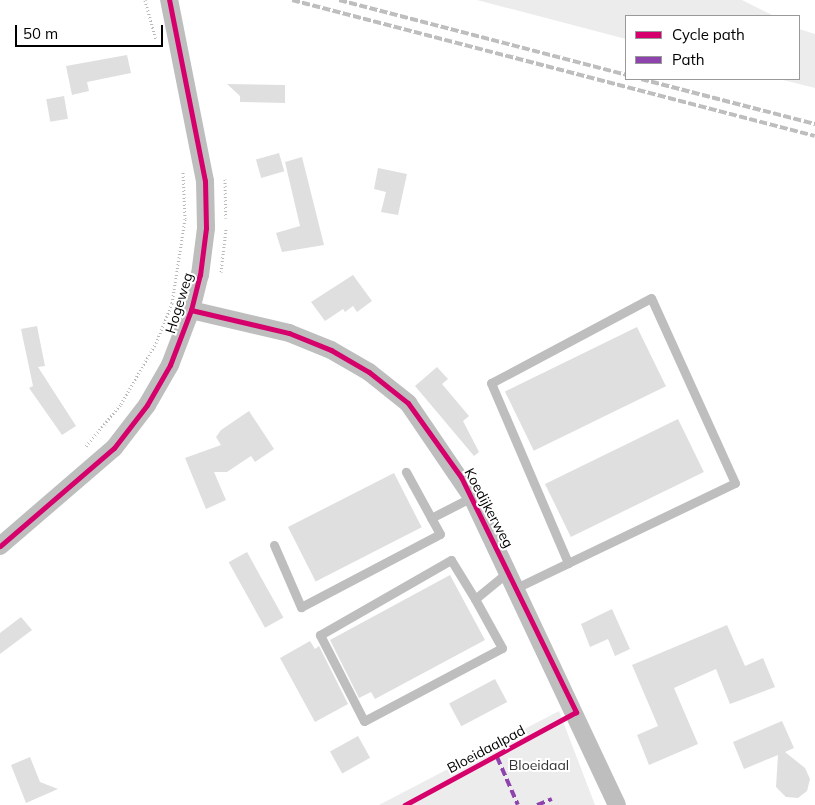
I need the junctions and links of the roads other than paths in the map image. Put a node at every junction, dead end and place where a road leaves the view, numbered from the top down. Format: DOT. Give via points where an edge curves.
graph roads {
  1 [pos="169,0"];
  2 [pos="191,310"];
  3 [pos="406,472"];
  4 [pos="472,497"];
  5 [pos="432,518"];
  6 [pos="274,545"];
  7 [pos="0,546"];
  8 [pos="568,563"];
  9 [pos="512,580"];
  10 [pos="475,599"];
  11 [pos="617,805"];
  1 -- 2 [label="street, Hogeweg" via="200,138 205,181 206,228"];
  2 -- 4 [label="street, Koedijkerweg" via="289,333 331,350 370,372 408,403"];
  2 -- 7 [label="street, Hogeweg" via="170,365 114,448"];
  3 -- 5 [label="lane"];
  4 -- 5 [label="lane"];
  4 -- 9 [label="street, Koedijkerweg"];
  5 -- 6 [label="lane" via="440,534 302,607"];
  8 -- 8 [label="lane" via="735,483 651,298 491,383"];
  8 -- 9 [label="lane"];
  9 -- 10 [label="lane"];
  9 -- 11 [label="street, Koedijkerweg"];
  10 -- 10 [label="lane" via="451,560 320,635 364,721 502,648"];
}
